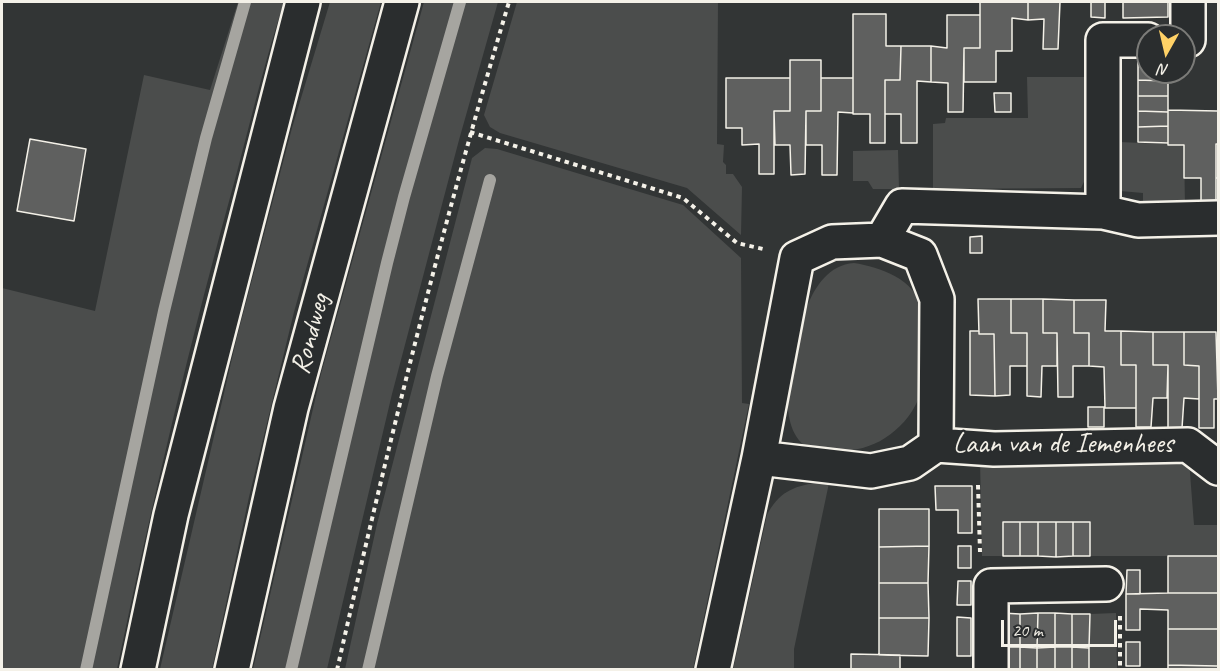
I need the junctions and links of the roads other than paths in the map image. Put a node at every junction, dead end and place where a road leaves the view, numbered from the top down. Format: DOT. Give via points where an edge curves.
graph roads {
  1 [pos="303,2"];
  2 [pos="402,2"];
  3 [pos="1188,2"];
  4 [pos="1188,24"];
  5 [pos="1136,40"];
  6 [pos="1103,212"];
  7 [pos="1218,218"];
  8 [pos="882,240"];
  9 [pos="936,445"];
  10 [pos="759,458"];
  11 [pos="1218,468"];
  12 [pos="1106,584"];
  13 [pos="138,669"];
  14 [pos="232,669"];
  15 [pos="713,669"];
  16 [pos="991,669"];
  1 -- 13 [label="street" via="171,515"];
  2 -- 14 [label="street, Rondweg" via="291,408"];
  3 -- 4 [label="street"];
  5 -- 6 [label="street" via="1103,40"];
  6 -- 7 [label="street" via="1138,220"];
  6 -- 8 [label="street" via="902,206"];
  8 -- 9 [label="street, Laan van de Iemenhees" via="920,255 937,298"];
  8 -- 10 [label="street, Laan van de Iemenhees" via="832,242 797,258"];
  9 -- 10 [label="street, Laan van de Iemenhees" via="910,463 871,471"];
  9 -- 11 [label="street, Laan van de Iemenhees" via="1188,445"];
  10 -- 15 [label="street"];
  12 -- 16 [label="street" via="991,586"];
}
